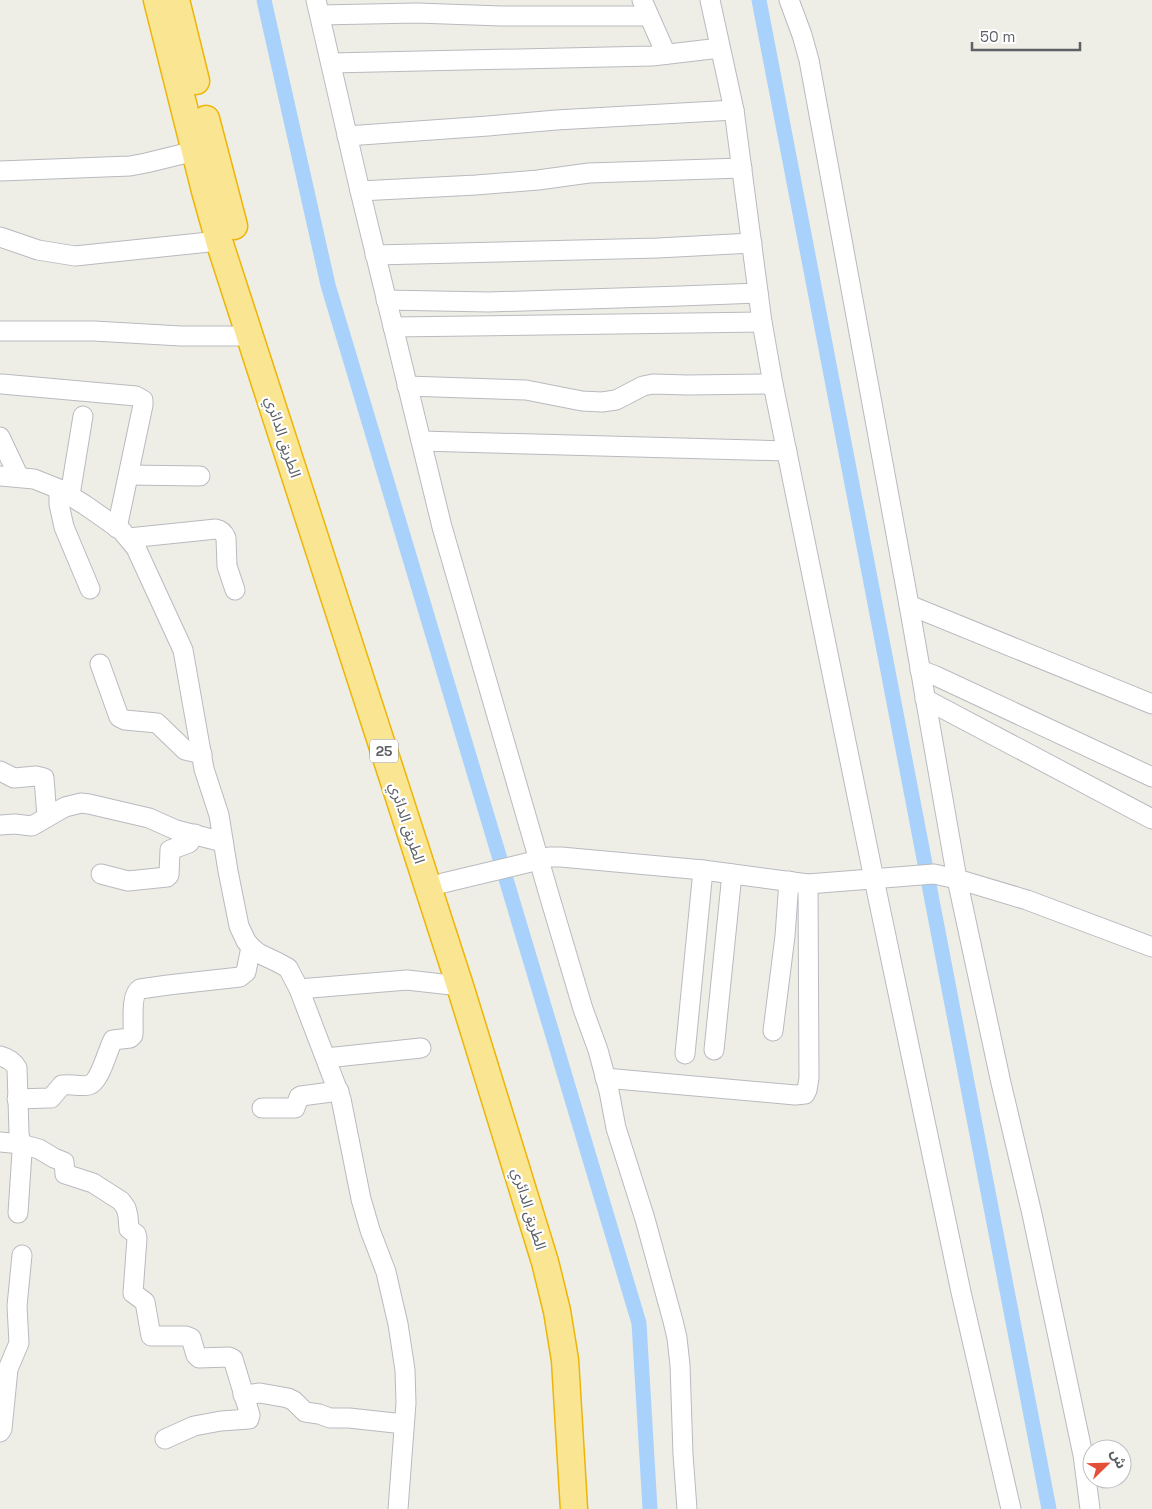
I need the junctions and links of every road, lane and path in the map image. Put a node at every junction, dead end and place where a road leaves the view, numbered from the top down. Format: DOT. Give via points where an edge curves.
graph roads {
  1 [pos="157,0"];
  2 [pos="176,0"];
  3 [pos="710,0"];
  4 [pos="789,0"];
  5 [pos="318,8"];
  6 [pos="645,8"];
  7 [pos="720,48"];
  8 [pos="666,54"];
  9 [pos="330,63"];
  10 [pos="734,110"];
  11 [pos="347,136"];
  12 [pos="195,151"];
  13 [pos="742,168"];
  14 [pos="0,171"];
  15 [pos="360,191"];
  16 [pos="0,237"];
  17 [pos="220,241"];
  18 [pos="752,243"];
  19 [pos="375,255"];
  20 [pos="758,292"];
  21 [pos="386,300"];
  22 [pos="762,322"];
  23 [pos="392,327"];
  24 [pos="0,331"];
  25 [pos="250,336"];
  26 [pos="2,384"];
  27 [pos="773,384"];
  28 [pos="407,386"];
  29 [pos="83,416"];
  30 [pos="0,437"];
  31 [pos="421,441"];
  32 [pos="787,451"];
  33 [pos="129,475"];
  34 [pos="0,476"];
  35 [pos="200,476"];
  36 [pos="19,477"];
  37 [pos="64,492"];
  38 [pos="123,533"];
  39 [pos="90,589"];
  40 [pos="235,590"];
  41 [pos="909,605"];
  42 [pos="100,664"];
  43 [pos="920,670"];
  44 [pos="925,699"];
  45 [pos="1152,704"];
  46 [pos="202,754"];
  47 [pos="0,771"];
  48 [pos="1152,777"];
  49 [pos="47,817"];
  50 [pos="1152,819"];
  51 [pos="0,825"];
  52 [pos="195,834"];
  53 [pos="223,842"];
  54 [pos="530,862"];
  55 [pos="703,870"];
  56 [pos="101,874"];
  57 [pos="732,874"];
  58 [pos="874,879"];
  59 [pos="957,879"];
  60 [pos="788,881"];
  61 [pos="443,882"];
  62 [pos="808,884"];
  63 [pos="250,947"];
  64 [pos="1152,948"];
  65 [pos="460,986"];
  66 [pos="299,989"];
  67 [pos="773,1031"];
  68 [pos="421,1048"];
  69 [pos="714,1050"];
  70 [pos="685,1054"];
  71 [pos="0,1056"];
  72 [pos="326,1058"];
  73 [pos="605,1078"];
  74 [pos="339,1091"];
  75 [pos="17,1099"];
  76 [pos="262,1108"];
  77 [pos="0,1142"];
  78 [pos="21,1144"];
  79 [pos="18,1213"];
  80 [pos="22,1255"];
  81 [pos="8,1306"];
  82 [pos="243,1394"];
  83 [pos="404,1424"];
  84 [pos="0,1432"];
  85 [pos="165,1439"];
  86 [pos="398,1509"];
  87 [pos="574,1509"];
  88 [pos="592,1509"];
  89 [pos="686,1509"];
  90 [pos="1010,1509"];
  91 [pos="1090,1509"];
  1 -- 12 [label="highway, الطريق الدائري / 25"];
  2 -- 61 [label="highway, الطريق الدائري / 25" via="236,233"];
  3 -- 7 [label="street"];
  4 -- 41 [label="street" via="808,54"];
  5 -- 6 [label="street" via="501,16"];
  5 -- 9 [label="street"];
  6 -- 8 [label="street"];
  7 -- 8 [label="street"];
  7 -- 10 [label="street"];
  8 -- 9 [label="street"];
  9 -- 11 [label="street"];
  10 -- 11 [label="street" via="573,118"];
  10 -- 13 [label="street"];
  11 -- 15 [label="street"];
  12 -- 14 [label="street" via="130,166"];
  12 -- 17 [label="highway, الطريق الدائري / 25"];
  13 -- 15 [label="street" via="589,173 476,186"];
  13 -- 18 [label="street"];
  15 -- 19 [label="street"];
  16 -- 17 [label="street" via="38,250 74,256"];
  17 -- 25 [label="highway, الطريق الدائري / 25"];
  18 -- 19 [label="street"];
  18 -- 20 [label="street"];
  19 -- 21 [label="street"];
  20 -- 21 [label="street" via="489,302"];
  20 -- 22 [label="street"];
  21 -- 23 [label="street"];
  22 -- 23 [label="street"];
  22 -- 27 [label="street"];
  23 -- 28 [label="street"];
  24 -- 25 [label="street"];
  25 -- 65 [label="highway, الطريق الدائري / 25"];
  26 -- 33 [label="street" via="141,398 144,405"];
  27 -- 28 [label="street" via="653,384 616,400 602,402 526,390"];
  27 -- 32 [label="street"];
  28 -- 31 [label="street"];
  29 -- 37 [label="street"];
  30 -- 36 [label="street"];
  31 -- 32 [label="street"];
  31 -- 54 [label="street"];
  32 -- 58 [label="street"];
  33 -- 35 [label="street"];
  33 -- 38 [label="street"];
  34 -- 36 [label="street"];
  36 -- 37 [label="street" via="34,479"];
  37 -- 38 [label="street"];
  37 -- 39 [label="street" via="60,516"];
  38 -- 40 [label="street" via="220,530 226,538 228,566"];
  38 -- 46 [label="street" via="139,555 183,650"];
  41 -- 43 [label="street"];
  41 -- 45 [label="street"];
  42 -- 46 [label="street" via="119,717 156,723 182,748"];
  43 -- 44 [label="street"];
  43 -- 48 [label="street"];
  44 -- 50 [label="street"];
  44 -- 59 [label="street"];
  46 -- 53 [label="street"];
  47 -- 49 [label="street" via="14,778 44,778"];
  49 -- 51 [label="street" via="32,826"];
  49 -- 52 [label="street" via="65,807 89,804 149,818"];
  52 -- 53 [label="street"];
  52 -- 56 [label="street" via="189,842 170,850 167,877 128,881"];
  53 -- 63 [label="street" via="236,916"];
  54 -- 55 [label="street" via="561,857"];
  54 -- 61 [label="street"];
  54 -- 73 [label="street"];
  55 -- 57 [label="street"];
  55 -- 70 [label="street"];
  57 -- 60 [label="street"];
  57 -- 69 [label="street"];
  58 -- 59 [label="street" via="934,874"];
  58 -- 62 [label="street"];
  58 -- 90 [label="street"];
  59 -- 64 [label="street" via="1027,900"];
  59 -- 91 [label="street" via="1083,1455"];
  60 -- 62 [label="street"];
  60 -- 67 [label="street"];
  61 -- 88 [label="highway, الطريق الدائري / 25" via="572,1314 580,1356"];
  62 -- 73 [label="street" via="809,1078 805,1094"];
  63 -- 66 [label="street" via="288,968"];
  63 -- 75 [label="street" via="246,972 240,977 168,984 137,991 133,1006 133,1035 113,1040 92,1084 62,1085 51,1098"];
  65 -- 66 [label="street" via="406,980"];
  65 -- 87 [label="highway, الطريق الدائري / 25" via="545,1262 557,1311 565,1360"];
  66 -- 72 [label="street"];
  68 -- 72 [label="street"];
  71 -- 75 [label="street" via="8,1058 17,1068"];
  72 -- 74 [label="street"];
  73 -- 89 [label="street" via="616,1128 677,1338"];
  74 -- 76 [label="street" via="301,1096 296,1108"];
  74 -- 83 [label="street" via="361,1200 386,1272 398,1324 405,1370"];
  75 -- 78 [label="street"];
  77 -- 78 [label="street"];
  78 -- 79 [label="street"];
  78 -- 82 [label="street" via="62,1161 65,1174 93,1183 121,1201 126,1208 129,1229 137,1238 134,1295 145,1302 150,1336 186,1336 191,1338 199,1358 231,1358"];
  80 -- 81 [label="street"];
  81 -- 84 [label="street" via="19,1344 8,1369"];
  82 -- 83 [label="street" via="264,1393 288,1398 305,1412 330,1418"];
  82 -- 85 [label="street" via="250,1415 248,1420 208,1423"];
  83 -- 86 [label="street"];
}
